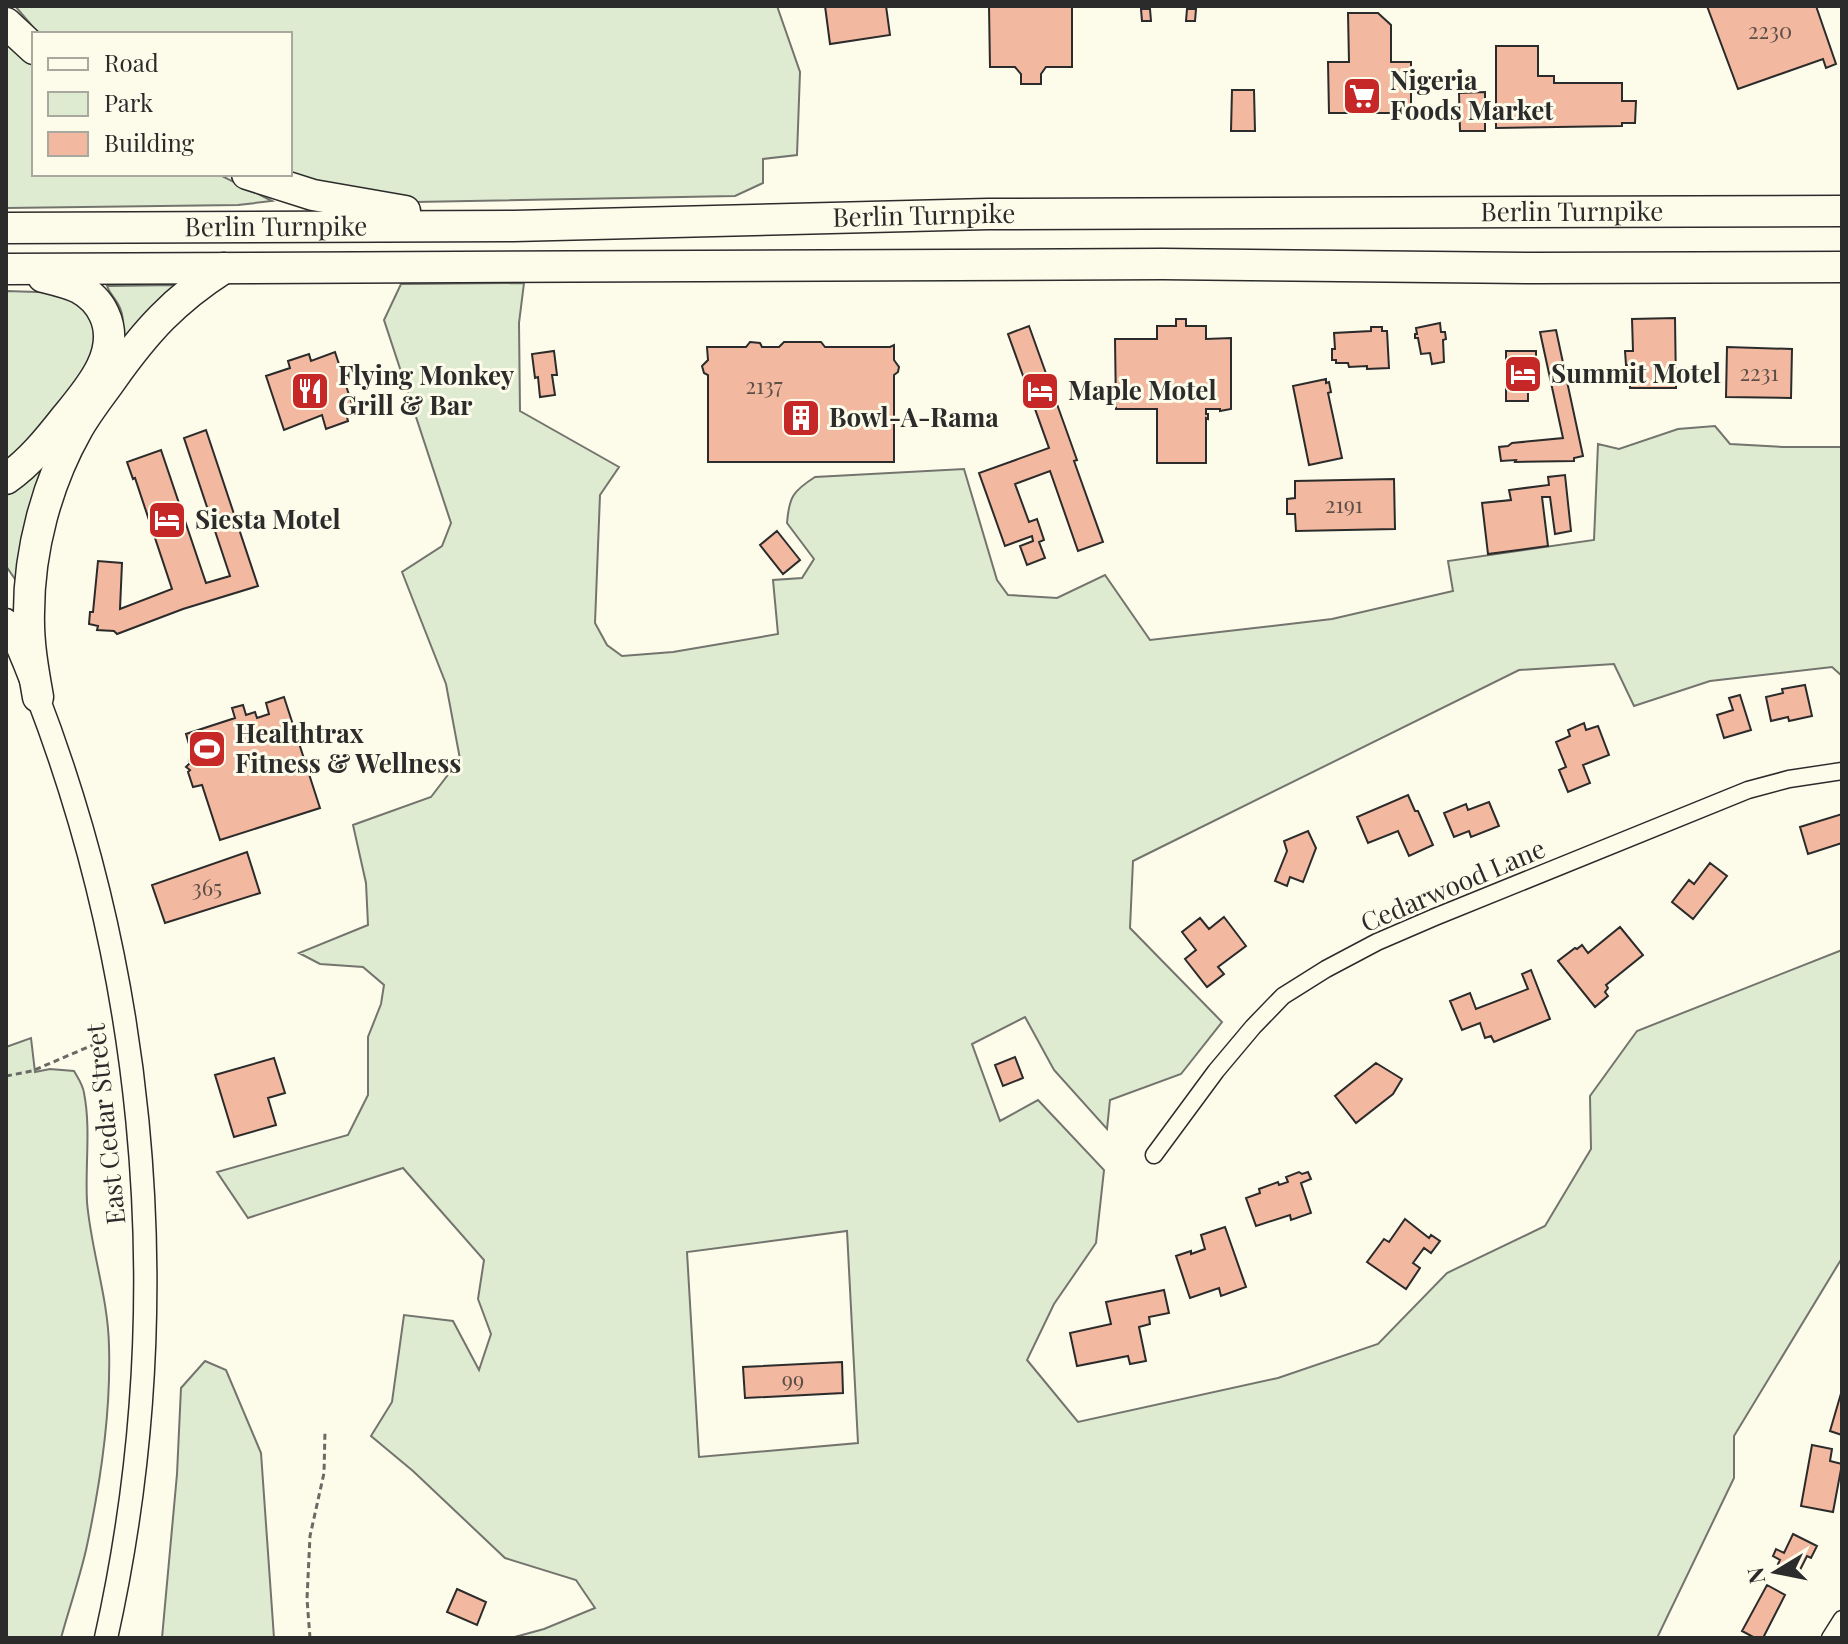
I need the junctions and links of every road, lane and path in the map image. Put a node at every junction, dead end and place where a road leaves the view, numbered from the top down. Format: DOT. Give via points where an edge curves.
graph roads {
  1 [pos="6,23"];
  2 [pos="32,47"];
  3 [pos="253,176"];
  4 [pos="1842,211"];
  5 [pos="514,226"];
  6 [pos="6,228"];
  7 [pos="1842,267"];
  8 [pos="224,268"];
  9 [pos="6,269"];
  10 [pos="98,387"];
  11 [pos="6,479"];
  12 [pos="6,620"];
  13 [pos="38,697"];
  14 [pos="1842,771"];
  15 [pos="127,1033"];
  16 [pos="6,1076"];
  17 [pos="1154,1155"];
  18 [pos="325,1431"];
  19 [pos="1842,1619"];
  20 [pos="106,1638"];
  21 [pos="310,1638"];
  22 [pos="1830,1638"];
  1 -- 2 [label="highway"];
  3 -- 5 [label="highway" via="343,201"];
  4 -- 5 [label="highway, Berlin Turnpike" via="988,214"];
  5 -- 6 [label="highway, Berlin Turnpike"];
  7 -- 8 [label="highway, Berlin Turnpike"];
  8 -- 9 [label="highway, Berlin Turnpike"];
  8 -- 10 [label="highway" via="170,308"];
  9 -- 10 [label="highway" via="79,288 101,306 110,333"];
  10 -- 11 [label="highway"];
  10 -- 13 [label="highway" via="66,452 40,530 29,611"];
  12 -- 13 [label="main road, East Cedar Street"];
  13 -- 15 [label="main road, East Cedar Street" via="95,871"];
  14 -- 17 [label="street, Cedarwood Lane" via="1736,795 1435,917 1326,969 1283,996 1253,1027"];
  15 -- 16 [label="path"];
  15 -- 20 [label="main road, East Cedar Street" via="142,1176 146,1299 133,1484"];
  18 -- 21 [label="path" via="324,1473 310,1536"];
  19 -- 22 [label="street"];
}
